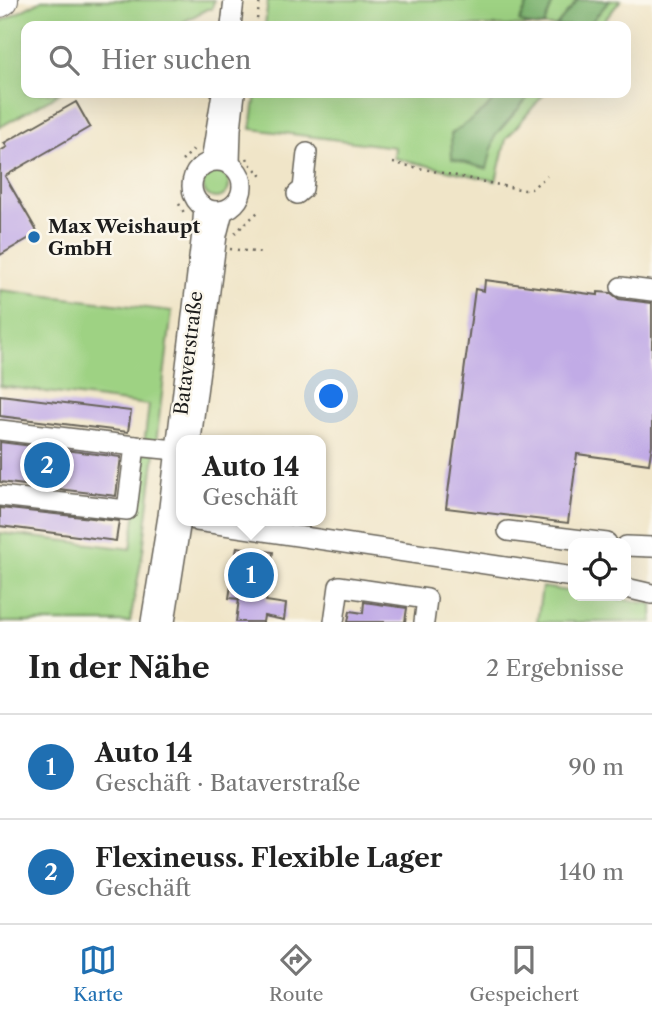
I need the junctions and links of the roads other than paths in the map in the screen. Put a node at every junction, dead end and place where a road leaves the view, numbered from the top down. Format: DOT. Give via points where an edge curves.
graph roads {
  1 [pos="234,0"];
  2 [pos="247,0"];
  3 [pos="232,21"];
  4 [pos="245,21"];
  5 [pos="222,98"];
  6 [pos="234,98"];
  7 [pos="307,153"];
  8 [pos="220,162"];
  9 [pos="297,194"];
  10 [pos="213,209"];
  11 [pos="621,287"];
  12 [pos="652,291"];
  13 [pos="0,430"];
  14 [pos="184,435"];
  15 [pos="176,445"];
  16 [pos="135,446"];
  17 [pos="0,496"];
  18 [pos="176,522"];
  19 [pos="176,526"];
  20 [pos="230,526"];
  21 [pos="508,531"];
  22 [pos="568,538"];
  23 [pos="631,546"];
  24 [pos="652,547"];
  25 [pos="568,577"];
  26 [pos="631,589"];
  27 [pos="652,594"];
  28 [pos="151,622"];
  29 [pos="165,622"];
  30 [pos="334,622"];
  31 [pos="424,622"];
  1 -- 3 [label="street"];
  2 -- 4 [label="street"];
  5 -- 8 [label="street, Bataverstraße"];
  6 -- 8 [label="street"];
  7 -- 9 [label="street" via="303,189"];
  8 -- 10 [label="street, Bataverstraße" via="202,166 192,184 197,201"];
  8 -- 10 [label="street" via="238,171 242,191 232,207"];
  10 -- 14 [label="street, Bataverstraße" via="202,233"];
  11 -- 12 [label="street"];
  13 -- 16 [label="street"];
  15 -- 16 [label="street"];
  16 -- 17 [label="street" via="127,510"];
  18 -- 28 [label="street, Bataverstraße"];
  19 -- 29 [label="street, Bataverstraße"];
  20 -- 25 [label="street"];
  21 -- 22 [label="street"];
  23 -- 24 [label="street"];
  26 -- 27 [label="street"];
  30 -- 31 [label="street" via="339,586 427,599"];
}
